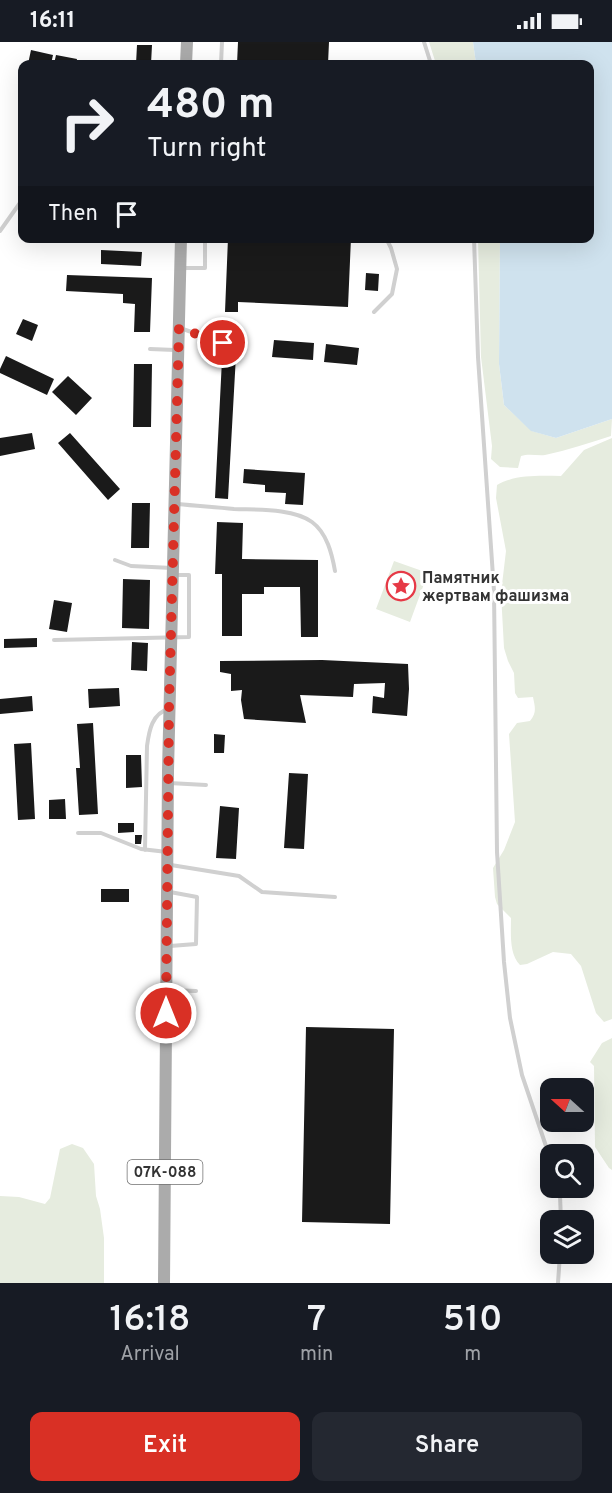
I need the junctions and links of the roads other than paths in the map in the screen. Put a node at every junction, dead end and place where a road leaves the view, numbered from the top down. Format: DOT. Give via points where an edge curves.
graph roads {
  1 [pos="186,42"];
  2 [pos="222,42"];
  3 [pos="424,42"];
  4 [pos="186,60"];
  5 [pos="221,60"];
  6 [pos="430,60"];
  7 [pos="18,206"];
  8 [pos="0,231"];
  9 [pos="181,243"];
  10 [pos="205,243"];
  11 [pos="388,243"];
  12 [pos="474,243"];
  13 [pos="180,268"];
  14 [pos="374,312"];
  15 [pos="179,328"];
  16 [pos="223,343"];
  17 [pos="150,349"];
  18 [pos="179,350"];
  19 [pos="174,504"];
  20 [pos="115,560"];
  21 [pos="335,571"];
  22 [pos="172,572"];
  23 [pos="171,637"];
  24 [pos="54,640"];
  25 [pos="169,709"];
  26 [pos="168,783"];
  27 [pos="206,785"];
  28 [pos="78,833"];
  29 [pos="146,850"];
  30 [pos="167,858"];
  31 [pos="167,892"];
  32 [pos="335,897"];
  33 [pos="166,946"];
  34 [pos="166,990"];
  35 [pos="196,991"];
  36 [pos="545,1144"];
  37 [pos="559,1264"];
  38 [pos="164,1283"];
  39 [pos="558,1283"];
  1 -- 4 [label="main road"];
  2 -- 5 [label="lane"];
  3 -- 6 [label="lane"];
  7 -- 8 [label="lane"];
  9 -- 13 [label="main road, 07К-088"];
  10 -- 13 [label="lane" via="205,268"];
  11 -- 14 [label="lane" via="397,269 392,294"];
  12 -- 36 [label="lane" via="494,591 496,852 504,962 522,1075"];
  13 -- 15 [label="main road, 07К-088"];
  15 -- 16 [label="lane"];
  15 -- 18 [label="main road, 07К-088"];
  17 -- 18 [label="lane"];
  18 -- 19 [label="main road, 07К-088"];
  19 -- 21 [label="lane" via="300,516 313,522 321,533 331,550"];
  19 -- 22 [label="main road, 07К-088"];
  20 -- 22 [label="lane"];
  22 -- 23 [label="main road, 07К-088"];
  22 -- 23 [label="lane" via="189,575 189,637"];
  23 -- 24 [label="lane"];
  23 -- 25 [label="main road, 07К-088"];
  25 -- 26 [label="main road, 07К-088"];
  25 -- 29 [label="lane" via="163,710 149,731"];
  26 -- 27 [label="lane"];
  26 -- 30 [label="main road, 07К-088"];
  28 -- 29 [label="lane" via="101,833"];
  29 -- 30 [label="lane"];
  30 -- 31 [label="main road, 07К-088"];
  30 -- 32 [label="lane" via="239,876 262,892"];
  31 -- 33 [label="main road, 07К-088"];
  31 -- 33 [label="lane" via="197,897 196,944"];
  33 -- 34 [label="main road, 07К-088"];
  34 -- 35 [label="lane"];
  34 -- 38 [label="main road, 07К-088"];
  37 -- 39 [label="lane"];
}
